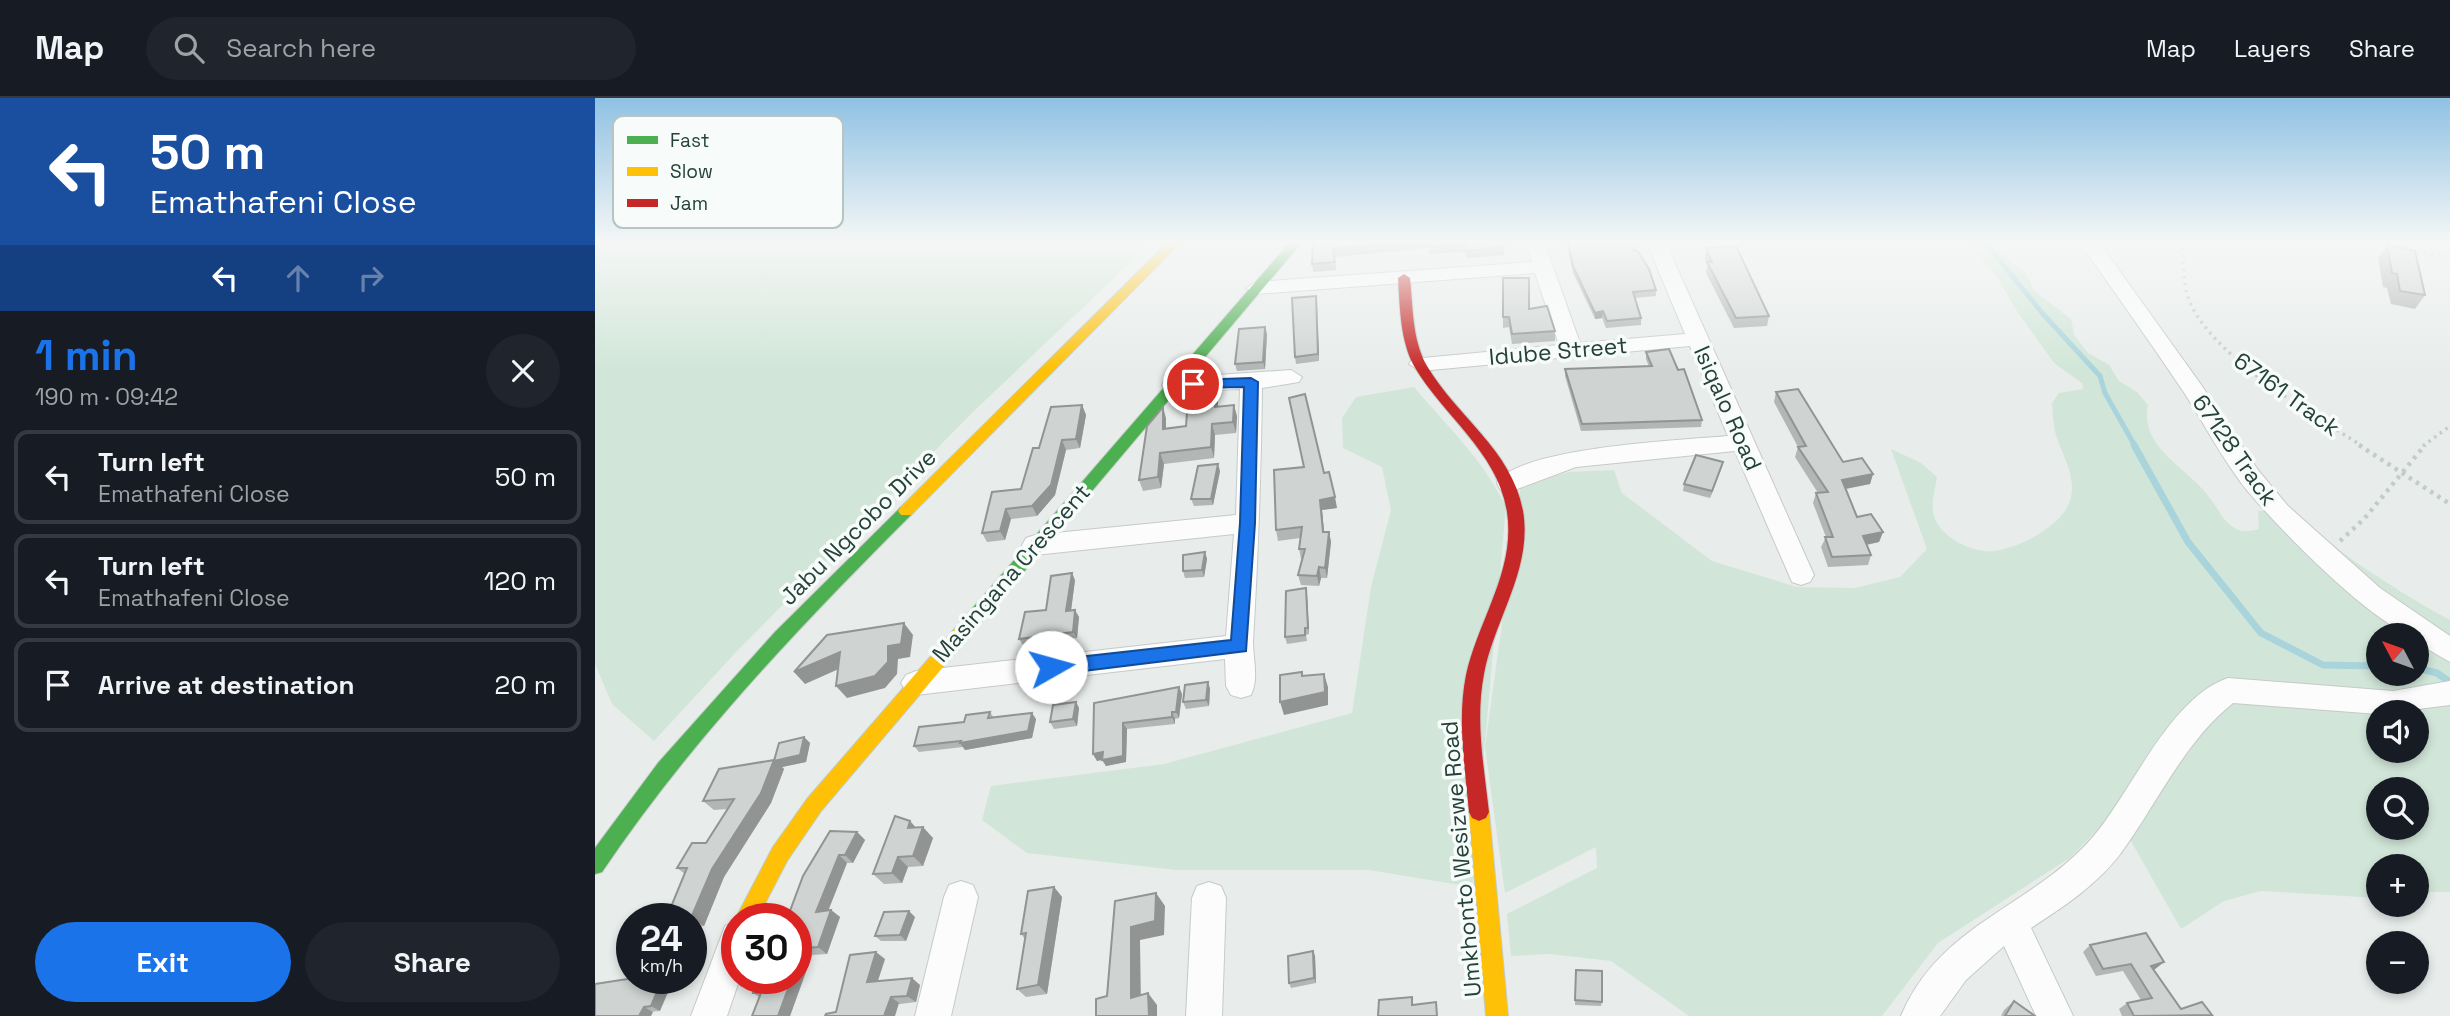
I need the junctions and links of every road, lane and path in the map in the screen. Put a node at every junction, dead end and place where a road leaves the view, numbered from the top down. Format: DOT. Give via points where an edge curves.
graph roads {
  1 [pos="1133,284"];
  2 [pos="1260,284"];
  3 [pos="1318,284"];
  4 [pos="1405,284"];
  5 [pos="1548,284"];
  6 [pos="1673,284"];
  7 [pos="2119,284"];
  8 [pos="2185,284"];
  9 [pos="1256,288"];
  10 [pos="1697,339"];
  11 [pos="1572,350"];
  12 [pos="1420,364"];
  13 [pos="1291,377"];
  14 [pos="1251,382"];
  15 [pos="1173,385"];
  16 [pos="2450,426"];
  17 [pos="1745,442"];
  18 [pos="2401,473"];
  19 [pos="1509,483"];
  20 [pos="2450,504"];
  21 [pos="1248,523"];
  22 [pos="1035,545"];
  23 [pos="2323,556"];
  24 [pos="1801,575"];
  25 [pos="1240,646"];
  26 [pos="2450,651"];
  27 [pos="916,683"];
  28 [pos="1241,686"];
  29 [pos="2450,693"];
  30 [pos="595,865"];
  31 [pos="961,897"];
  32 [pos="1209,898"];
  33 [pos="754,903"];
  34 [pos="2010,922"];
  35 [pos="721,983"];
  36 [pos="709,1016"];
  37 [pos="933,1016"];
  38 [pos="1204,1016"];
  39 [pos="1497,1016"];
  40 [pos="1919,1016"];
  41 [pos="2055,1016"];
  1 -- 30 [label="street, Jabu Ngcobo Drive" via="697,726 617,829"];
  2 -- 9 [label="street, Masingana Crescent"];
  3 -- 9 [label="street"];
  4 -- 12 [label="street, Umkhonto Wesizwe Road" via="1409,328"];
  5 -- 11 [label="street"];
  6 -- 10 [label="street, Isiqalo Road"];
  7 -- 23 [label="street, 67128 Track" via="2249,476"];
  8 -- 18 [label="path, 67161 Track" via="2195,312 2227,350 2268,385"];
  9 -- 15 [label="street, Masingana Crescent"];
  10 -- 11 [label="street, Idube Street"];
  10 -- 17 [label="street, Isiqalo Road"];
  11 -- 12 [label="street, Idube Street"];
  12 -- 19 [label="street, Umkhonto Wesizwe Road" via="1493,455"];
  13 -- 14 [label="street"];
  14 -- 15 [label="street"];
  14 -- 21 [label="street"];
  15 -- 22 [label="street, Masingana Crescent"];
  16 -- 18 [label="path" via="2427,442"];
  17 -- 19 [label="street" via="1576,459"];
  17 -- 24 [label="street, Isiqalo Road"];
  18 -- 20 [label="path, 67161 Track"];
  18 -- 23 [label="path" via="2364,519"];
  19 -- 39 [label="street, Umkhonto Wesizwe Road" via="1516,556 1481,649 1470,715"];
  21 -- 22 [label="street"];
  21 -- 25 [label="street"];
  22 -- 27 [label="street, Masingana Crescent"];
  23 -- 26 [label="street, 67128 Track"];
  25 -- 27 [label="street"];
  25 -- 28 [label="street"];
  27 -- 33 [label="street, Masingana Crescent" via="814,805 780,854"];
  29 -- 34 [label="street" via="2393,703 2228,690 2208,703 2188,726 2115,835 2085,869"];
  31 -- 37 [label="street"];
  32 -- 38 [label="street"];
  34 -- 40 [label="street" via="1968,953"];
  34 -- 41 [label="street"];
  35 -- 36 [label="street"];
}
